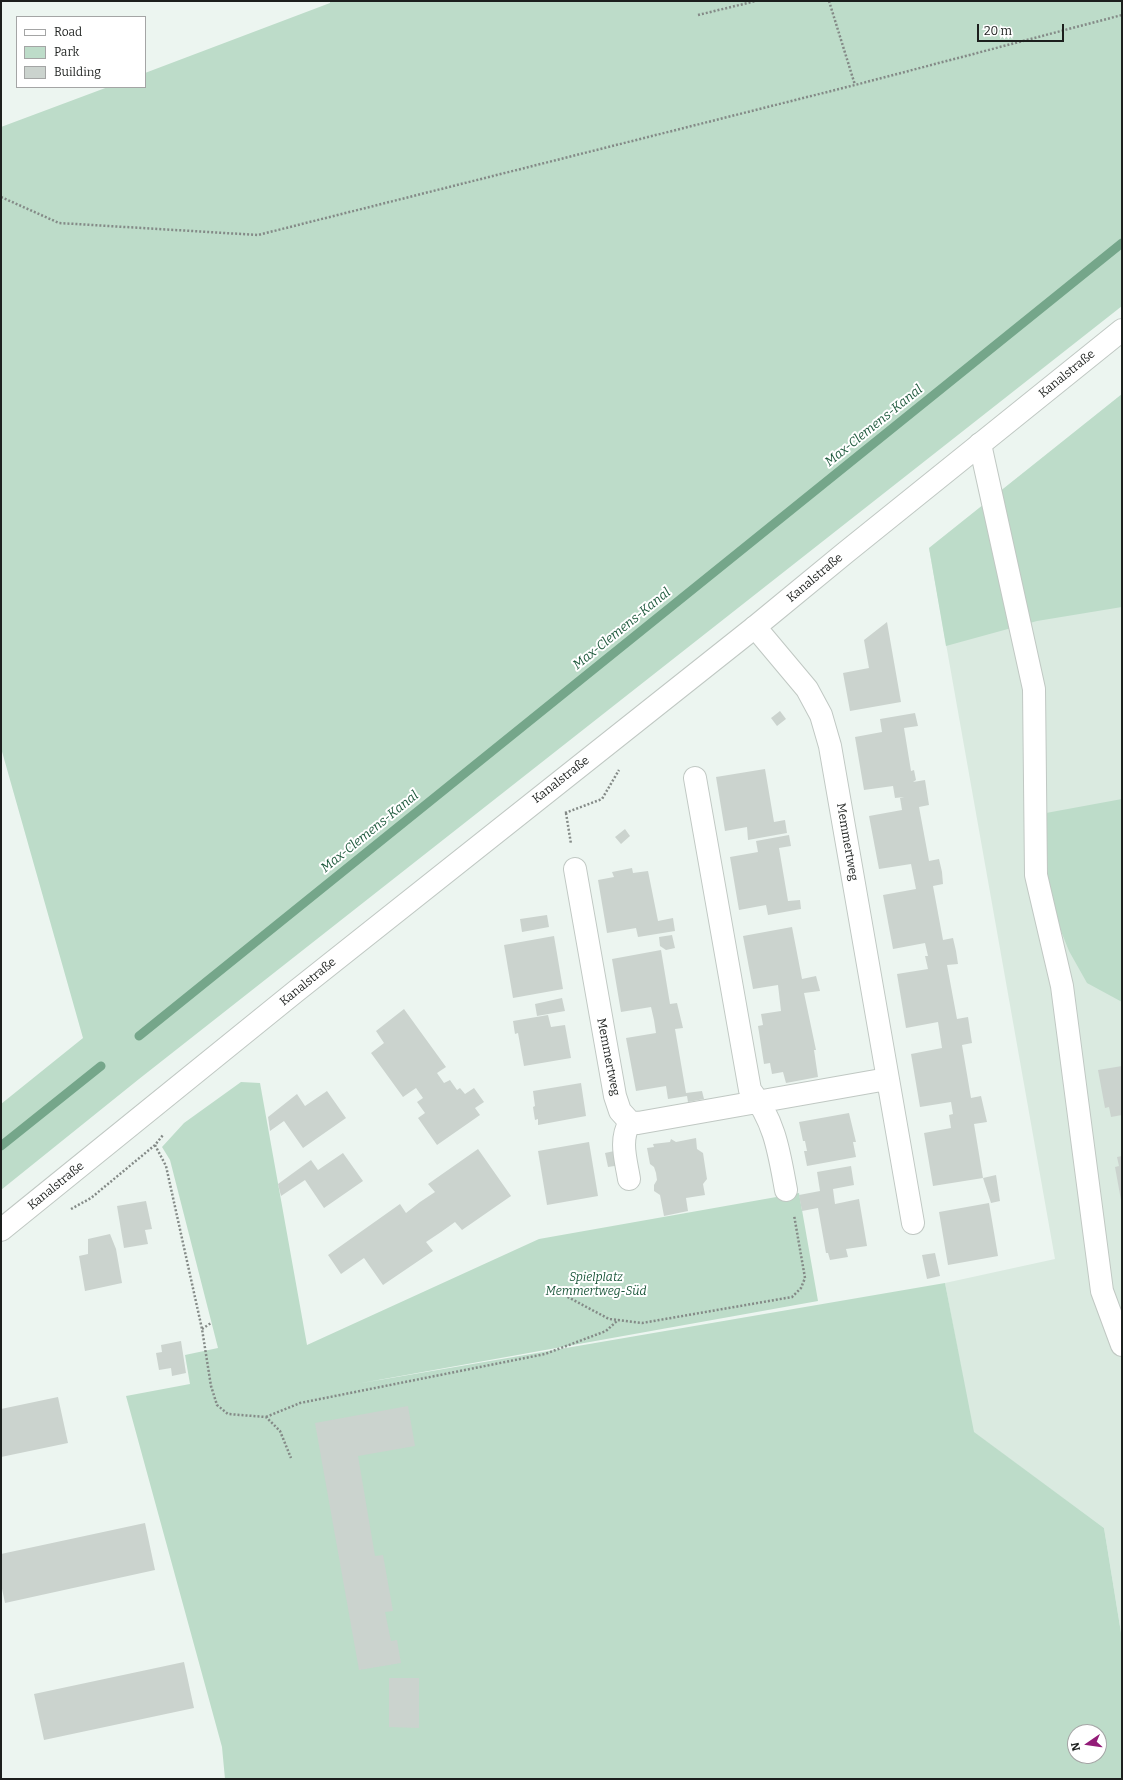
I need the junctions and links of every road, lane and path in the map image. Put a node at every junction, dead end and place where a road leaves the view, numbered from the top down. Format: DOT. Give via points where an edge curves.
graph roads {
  1 [pos="756,1"];
  2 [pos="829,1"];
  3 [pos="698,15"];
  4 [pos="1122,15"];
  5 [pos="855,85"];
  6 [pos="1,197"];
  7 [pos="1122,330"];
  8 [pos="980,444"];
  9 [pos="755,628"];
  10 [pos="695,778"];
  11 [pos="566,813"];
  12 [pos="575,869"];
  13 [pos="887,1079"];
  14 [pos="760,1102"];
  15 [pos="630,1122"];
  16 [pos="155,1145"];
  17 [pos="629,1179"];
  18 [pos="786,1190"];
  19 [pos="913,1223"];
  20 [pos="1,1230"];
  21 [pos="564,1295"];
  22 [pos="618,1320"];
  23 [pos="211,1323"];
  24 [pos="202,1329"];
  25 [pos="1122,1345"];
  26 [pos="266,1417"];
  27 [pos="291,1458"];
  1 -- 3 [label="path"];
  2 -- 5 [label="path"];
  4 -- 5 [label="path"];
  5 -- 6 [label="path" via="258,235 59,223"];
  7 -- 8 [label="street, Kanalstraße"];
  8 -- 9 [label="street, Kanalstraße"];
  8 -- 25 [label="street" via="1034,689 1036,875 1062,986 1102,1290"];
  9 -- 13 [label="street, Memmertweg" via="807,689 821,715 830,746"];
  9 -- 20 [label="street, Kanalstraße" via="295,992"];
  10 -- 14 [label="street" via="750,1090"];
  11 -- 12 [label="path"];
  12 -- 15 [label="street, Memmertweg" via="615,1096 620,1111"];
  13 -- 14 [label="street"];
  13 -- 19 [label="street, Memmertweg"];
  14 -- 15 [label="street" via="638,1123"];
  14 -- 18 [label="street" via="775,1134"];
  15 -- 17 [label="street" via="624,1132 623,1142"];
  16 -- 24 [label="path" via="166,1166"];
  18 -- 22 [label="path" via="792,1203 805,1278 801,1288 792,1297 642,1323"];
  21 -- 22 [label="path" via="610,1319"];
  22 -- 26 [label="path" via="606,1331 545,1354 300,1403"];
  23 -- 24 [label="path"];
  24 -- 26 [label="path" via="211,1386 217,1405 228,1414"];
  26 -- 27 [label="path" via="280,1431"];
}
